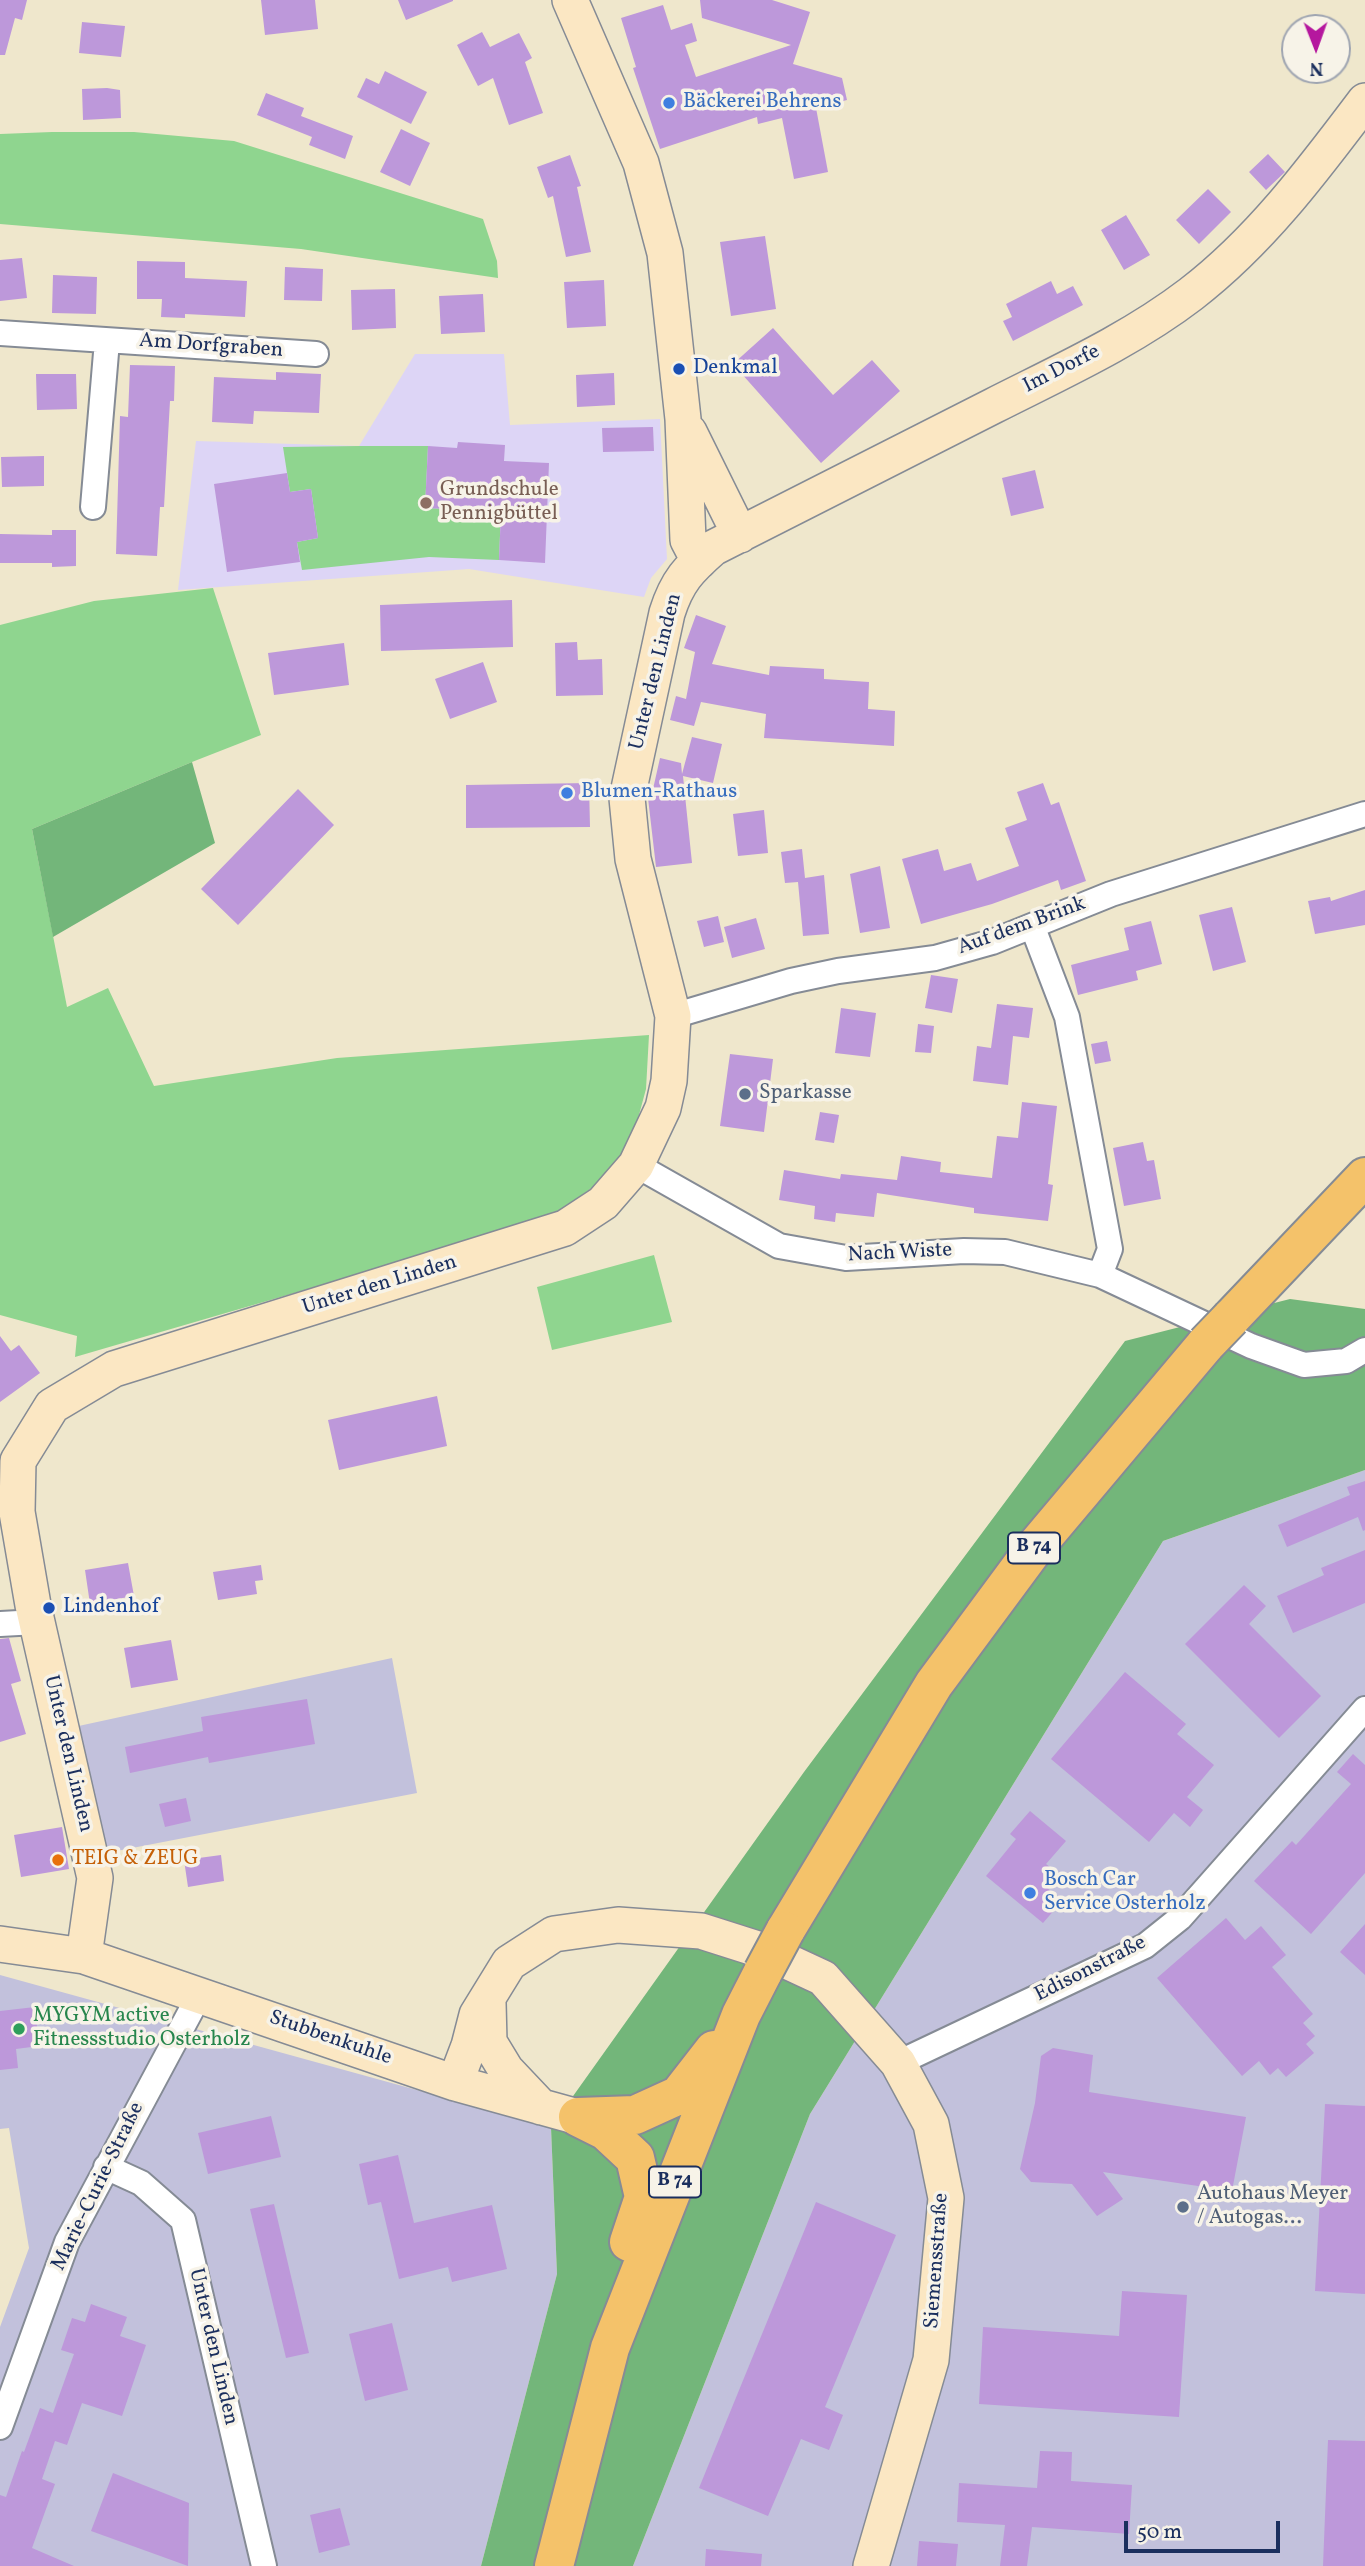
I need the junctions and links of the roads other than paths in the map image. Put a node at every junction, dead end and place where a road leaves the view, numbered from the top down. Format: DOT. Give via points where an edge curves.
graph roads {
  1 [pos="570,0"];
  2 [pos="1365,101"];
  3 [pos="0,333"];
  4 [pos="107,341"];
  5 [pos="316,354"];
  6 [pos="683,419"];
  7 [pos="93,507"];
  8 [pos="740,534"];
  9 [pos="699,561"];
  10 [pos="1365,814"];
  11 [pos="1033,928"];
  12 [pos="673,1016"];
  13 [pos="636,1165"];
  14 [pos="1365,1177"];
  15 [pos="1100,1275"];
  16 [pos="1365,1350"];
  17 [pos="37,1622"];
  18 [pos="0,1623"];
  19 [pos="1365,1709"];
  20 [pos="0,1944"];
  21 [pos="84,1956"];
  22 [pos="200,1994"];
  23 [pos="488,1996"];
  24 [pos="741,2015"];
  25 [pos="898,2063"];
  26 [pos="455,2082"];
  27 [pos="541,2107"];
  28 [pos="578,2117"];
  29 [pos="106,2167"];
  30 [pos="610,2348"];
  31 [pos="0,2427"];
  32 [pos="264,2566"];
  33 [pos="554,2566"];
  34 [pos="871,2566"];
  1 -- 6 [label="street" via="648,187 665,253"];
  2 -- 8 [label="street, Im Dorfe" via="1253,239 1191,293 1084,361"];
  3 -- 4 [label="street, Am Dorfgraben"];
  4 -- 5 [label="street, Am Dorfgraben"];
  4 -- 7 [label="street"];
  6 -- 8 [label="street"];
  6 -- 9 [label="street" via="688,540"];
  8 -- 9 [label="street, Im Dorfe"];
  9 -- 12 [label="street, Unter den Linden" via="685,573 667,613 627,798 633,859"];
  10 -- 11 [label="street, Auf dem Brink" via="1111,894"];
  11 -- 12 [label="street, Auf dem Brink" via="935,958 790,981"];
  11 -- 15 [label="street" via="1067,1017 1110,1249"];
  12 -- 13 [label="street, Unter den Linden" via="663,1108"];
  13 -- 15 [label="street, Nach Wiste" via="779,1246 846,1258 1005,1252"];
  13 -- 17 [label="street, Unter den Linden" via="603,1203 565,1228 114,1370 52,1406 18,1461 17,1512"];
  14 -- 24 [label="main road, B 74, bridge" via="1219,1331 1036,1546 934,1684 785,1931"];
  15 -- 16 [label="street, Nach Wiste" via="1251,1346 1304,1365 1346,1361"];
  17 -- 18 [label="street"];
  17 -- 21 [label="street, Unter den Linden" via="95,1878"];
  19 -- 25 [label="street, Edisonstraße" via="1180,1918 1145,1946"];
  20 -- 21 [label="street, Stubbenkuhle"];
  21 -- 22 [label="street, Stubbenkuhle"];
  22 -- 26 [label="street, Stubbenkuhle"];
  22 -- 29 [label="street, Marie-Curie-Straße"];
  23 -- 25 [label="street, Siemensstraße" via="509,1963 554,1934 618,1925 701,1931 767,1952 823,1978"];
  23 -- 26 [label="street, Siemensstraße"];
  23 -- 27 [label="street" via="489,2042 506,2070"];
  24 -- 28 [label="main road, B 74" via="679,2095 635,2115"];
  24 -- 30 [label="main road, B 74"];
  25 -- 34 [label="street, Siemensstraße" via="932,2124 946,2198 931,2360"];
  26 -- 27 [label="street, Stubbenkuhle"];
  27 -- 28 [label="street, Stubbenkuhle"];
  28 -- 30 [label="main road, B 74" via="606,2131 635,2158 644,2197 616,2281"];
  29 -- 31 [label="street, Marie-Curie-Straße" via="67,2242"];
  29 -- 32 [label="street, Unter den Linden" via="141,2183 183,2220"];
  30 -- 33 [label="main road, B 74"];
}
